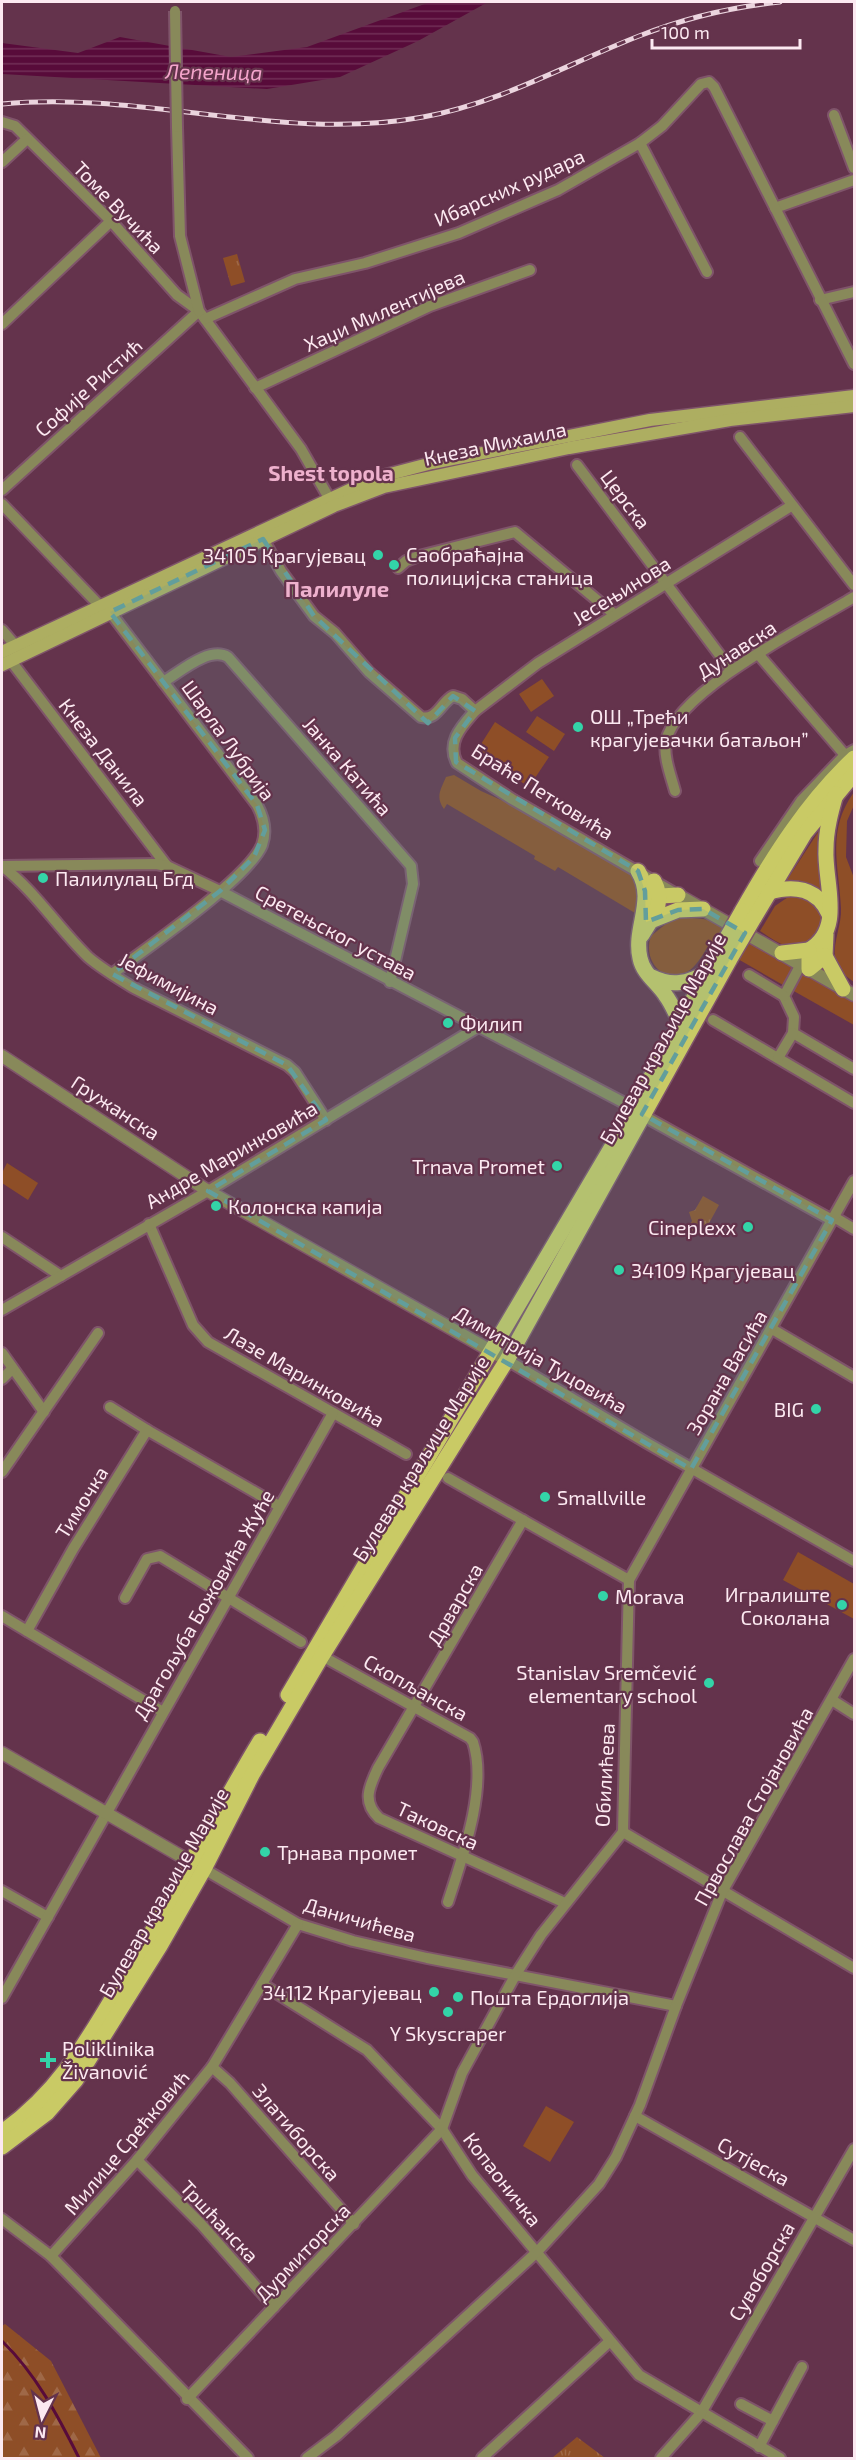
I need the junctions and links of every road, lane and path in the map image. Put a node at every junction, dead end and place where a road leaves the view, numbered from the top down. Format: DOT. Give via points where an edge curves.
graph roads {
  1 [pos="175,6"];
  2 [pos="834,116"];
  3 [pos="2,122"];
  4 [pos="27,139"];
  5 [pos="640,143"];
  6 [pos="2,162"];
  7 [pos="855,168"];
  8 [pos="855,180"];
  9 [pos="775,208"];
  10 [pos="111,221"];
  11 [pos="530,270"];
  12 [pos="707,272"];
  13 [pos="191,284"];
  14 [pos="855,292"];
  15 [pos="177,295"];
  16 [pos="820,300"];
  17 [pos="202,315"];
  18 [pos="2,324"];
  19 [pos="855,364"];
  20 [pos="255,388"];
  21 [pos="855,396"];
  22 [pos="855,406"];
  23 [pos="740,436"];
  24 [pos="577,465"];
  25 [pos="2,490"];
  26 [pos="331,502"];
  27 [pos="2,504"];
  28 [pos="791,506"];
  29 [pos="263,539"];
  30 [pos="398,568"];
  31 [pos="666,583"];
  32 [pos="855,585"];
  33 [pos="855,597"];
  34 [pos="99,605"];
  35 [pos="110,612"];
  36 [pos="614,614"];
  37 [pos="2,630"];
  38 [pos="15,645"];
  39 [pos="2,652"];
  40 [pos="759,655"];
  41 [pos="6,663"];
  42 [pos="731,670"];
  43 [pos="163,682"];
  44 [pos="475,711"];
  45 [pos="851,754"];
  46 [pos="855,774"];
  47 [pos="675,791"];
  48 [pos="836,794"];
  49 [pos="760,861"];
  50 [pos="2,866"];
  51 [pos="167,866"];
  52 [pos="638,871"];
  53 [pos="654,881"];
  54 [pos="220,891"];
  55 [pos="769,892"];
  56 [pos="678,895"];
  57 [pos="660,896"];
  58 [pos="703,909"];
  59 [pos="748,914"];
  60 [pos="829,914"];
  61 [pos="648,918"];
  62 [pos="826,934"];
  63 [pos="809,950"];
  64 [pos="782,953"];
  65 [pos="724,956"];
  66 [pos="825,956"];
  67 [pos="805,967"];
  68 [pos="707,972"];
  69 [pos="112,974"];
  70 [pos="647,974"];
  71 [pos="749,975"];
  72 [pos="390,982"];
  73 [pos="849,992"];
  74 [pos="784,996"];
  75 [pos="713,1020"];
  76 [pos="680,1021"];
  77 [pos="478,1027"];
  78 [pos="793,1033"];
  79 [pos="2,1056"];
  80 [pos="778,1058"];
  81 [pos="855,1069"];
  82 [pos="855,1103"];
  83 [pos="638,1111"];
  84 [pos="326,1120"];
  85 [pos="855,1181"];
  86 [pos="208,1191"];
  87 [pos="833,1219"];
  88 [pos="148,1224"];
  89 [pos="855,1229"];
  90 [pos="2,1237"];
  91 [pos="61,1276"];
  92 [pos="2,1310"];
  93 [pos="772,1329"];
  94 [pos="98,1333"];
  95 [pos="2,1353"];
  96 [pos="491,1353"];
  97 [pos="507,1360"];
  98 [pos="12,1369"];
  99 [pos="855,1377"];
  100 [pos="2,1379"];
  101 [pos="110,1407"];
  102 [pos="44,1412"];
  103 [pos="333,1413"];
  104 [pos="147,1430"];
  105 [pos="406,1454"];
  106 [pos="691,1468"];
  107 [pos="2,1472"];
  108 [pos="448,1478"];
  109 [pos="279,1506"];
  110 [pos="523,1520"];
  111 [pos="855,1561"];
  112 [pos="628,1580"];
  113 [pos="125,1598"];
  114 [pos="229,1598"];
  115 [pos="2,1616"];
  116 [pos="27,1631"];
  117 [pos="301,1642"];
  118 [pos="322,1656"];
  119 [pos="855,1659"];
  120 [pos="832,1701"];
  121 [pos="416,1706"];
  122 [pos="163,1712"];
  123 [pos="855,1714"];
  124 [pos="2,1753"];
  125 [pos="104,1813"];
  126 [pos="622,1832"];
  127 [pos="463,1856"];
  128 [pos="198,1866"];
  129 [pos="2,1891"];
  130 [pos="722,1892"];
  131 [pos="448,1902"];
  132 [pos="565,1903"];
  133 [pos="48,1917"];
  134 [pos="298,1924"];
  135 [pos="855,1968"];
  136 [pos="516,1974"];
  137 [pos="262,1984"];
  138 [pos="2,1998"];
  139 [pos="676,2006"];
  140 [pos="212,2067"];
  141 [pos="635,2116"];
  142 [pos="442,2129"];
  143 [pos="2,2132"];
  144 [pos="2,2147"];
  145 [pos="855,2149"];
  146 [pos="137,2160"];
  147 [pos="815,2216"];
  148 [pos="2,2219"];
  149 [pos="354,2224"];
  150 [pos="855,2240"];
  151 [pos="537,2251"];
  152 [pos="51,2256"];
  153 [pos="274,2307"];
  154 [pos="610,2341"];
  155 [pos="802,2367"];
  156 [pos="187,2399"];
  157 [pos="741,2404"];
  158 [pos="701,2413"];
  159 [pos="773,2421"];
  160 [pos="759,2447"];
  161 [pos="248,2458"];
  162 [pos="307,2458"];
  163 [pos="482,2458"];
  164 [pos="661,2458"];
  165 [pos="780,2458"];
  1 -- 13 [label="street, Томе Вучића, bridge" via="180,236"];
  2 -- 7 [label="street"];
  3 -- 4 [label="street, Томе Вучића" via="15,126"];
  4 -- 6 [label="street"];
  4 -- 10 [label="street, Томе Вучића"];
  5 -- 9 [label="street, Ибарских рудара" via="662,126 701,84 711,83"];
  5 -- 12 [label="street"];
  5 -- 17 [label="street, Ибарских рудара" via="558,190 459,233 295,279"];
  8 -- 9 [label="street"];
  9 -- 16 [label="street, Ибарских рудара"];
  10 -- 15 [label="street, Томе Вучића"];
  10 -- 18 [label="street"];
  11 -- 20 [label="street, Хаџи Милентијева" via="430,306"];
  13 -- 15 [label="street" via="187,292"];
  13 -- 17 [label="street, Томе Вучића"];
  14 -- 16 [label="street"];
  15 -- 17 [label="street, Томе Вучића"];
  16 -- 19 [label="street, Ибарских рудара"];
  17 -- 20 [label="street, Томе Вучића"];
  17 -- 25 [label="street, Софије Ристић"];
  20 -- 26 [label="street, Томе Вучића" via="301,449"];
  21 -- 26 [label="main road, Кнеза Михаила" via="639,422 402,470 375,478"];
  22 -- 26 [label="main road, Кнеза Михаила" via="730,420 569,448"];
  23 -- 28 [label="street"];
  24 -- 31 [label="street, Церска"];
  26 -- 29 [label="main road, Кнеза Михаила"];
  26 -- 34 [label="main road, Кнеза Михаила"];
  27 -- 34 [label="street"];
  28 -- 31 [label="street, Јесењинова"];
  28 -- 32 [label="street"];
  29 -- 35 [label="main road, Кнеза Михаила"];
  29 -- 44 [label="street, Браће Петковића" via="280,571 314,616 421,717 431,717 453,696"];
  30 -- 36 [label="street" via="419,556 515,532"];
  31 -- 36 [label="street, Јесењинова"];
  31 -- 42 [label="street, Церска"];
  33 -- 40 [label="street, Дунавска"];
  34 -- 38 [label="main road, Кнеза Михаила"];
  35 -- 41 [label="main road, Кнеза Михаила"];
  35 -- 43 [label="street, Шарла Лубрија"];
  36 -- 44 [label="street, Јесењинова" via="538,663"];
  37 -- 38 [label="street"];
  38 -- 39 [label="main road, Кнеза Михаила"];
  40 -- 42 [label="street, Дунавска"];
  40 -- 45 [label="street"];
  41 -- 51 [label="street, Кнеза Данила"];
  42 -- 47 [label="street, Дунавска" via="702,692 667,736 665,751"];
  43 -- 54 [label="street, Шарла Лубрија" via="262,815 265,830 260,848"];
  43 -- 72 [label="street, Јанка Катића" via="209,655 228,657 411,866 413,884"];
  44 -- 52 [label="street, Браће Петковића" via="455,738 453,751 457,763"];
  45 -- 49 [label="street" via="801,801"];
  45 -- 59 [label="main road, Булевар краљице Марије" via="806,812"];
  46 -- 48 [label="main road, Булевар краљице Марије"];
  48 -- 55 [label="main road, Булевар краљице Марије" via="805,833"];
  48 -- 60 [label="main road" via="825,850 831,897"];
  50 -- 51 [label="street, Сретењског устава"];
  50 -- 69 [label="street, Јефимијина" via="86,955"];
  51 -- 54 [label="street, Сретењског устава"];
  52 -- 53 [label="street, Браће Петковића"];
  52 -- 61 [label="main road"];
  53 -- 56 [label="street, Браће Петковића"];
  53 -- 57 [label="main road"];
  54 -- 69 [label="street, Шарла Лубрија"];
  54 -- 72 [label="street, Сретењског устава"];
  55 -- 59 [label="main road, Булевар краљице Марије"];
  55 -- 60 [label="main road" via="785,888 809,891 820,899"];
  56 -- 57 [label="main road"];
  56 -- 58 [label="street, Браће Петковића"];
  57 -- 61 [label="main road"];
  58 -- 61 [label="main road" via="678,910"];
  58 -- 64 [label="street, Браће Петковића"];
  59 -- 65 [label="main road, Булевар краљице Марије, bridge"];
  60 -- 62 [label="main road"];
  61 -- 70 [label="main road" via="640,940 640,957"];
  62 -- 63 [label="main road"];
  62 -- 66 [label="main road"];
  63 -- 64 [label="main road"];
  63 -- 67 [label="main road"];
  64 -- 67 [label="street, Браће Петковића"];
  65 -- 68 [label="main road, Булевар краљице Марије"];
  65 -- 83 [label="main road, Булевар краљице Марије"];
  66 -- 67 [label="main road" via="818,965"];
  66 -- 73 [label="main road"];
  67 -- 73 [label="street, Браће Петковића"];
  67 -- 74 [label="street"];
  68 -- 70 [label="main road" via="692,981 678,983"];
  68 -- 76 [label="main road, Булевар краљице Марије"];
  69 -- 84 [label="street, Јефимијина" via="287,1065"];
  70 -- 76 [label="main road" via="667,997"];
  71 -- 74 [label="street"];
  72 -- 77 [label="street, Сретењског устава"];
  74 -- 78 [label="street" via="794,1017"];
  75 -- 80 [label="street"];
  76 -- 83 [label="main road, Булевар краљице Марије"];
  77 -- 83 [label="street, Сретењског устава"];
  77 -- 84 [label="street, Андре Маринковића"];
  78 -- 80 [label="street"];
  78 -- 81 [label="street"];
  79 -- 86 [label="street, Гружанска"];
  80 -- 82 [label="street"];
  83 -- 87 [label="street, Сретењског устава"];
  83 -- 96 [label="main road, Булевар краљице Марије"];
  83 -- 97 [label="main road, Булевар краљице Марије"];
  84 -- 86 [label="street, Андре Маринковића"];
  85 -- 87 [label="street, Зорана Васића"];
  86 -- 88 [label="street, Андре Маринковића"];
  86 -- 96 [label="street, Димитрија Туцовића"];
  87 -- 89 [label="street, Сретењског устава"];
  87 -- 93 [label="street, Зорана Васића"];
  88 -- 91 [label="street, Андре Маринковића"];
  88 -- 103 [label="street, Лазе Маринковића" via="199,1334"];
  90 -- 91 [label="street"];
  91 -- 92 [label="street, Андре Маринковића"];
  93 -- 99 [label="street"];
  93 -- 106 [label="street, Зорана Васића"];
  94 -- 102 [label="street"];
  95 -- 98 [label="street"];
  96 -- 97 [label="street, Димитрија Туцовића"];
  96 -- 128 [label="main road, Булевар краљице Марије" via="237,1777"];
  97 -- 106 [label="street, Димитрија Туцовића"];
  97 -- 118 [label="main road, Булевар краљице Марије"];
  98 -- 100 [label="street"];
  98 -- 102 [label="street"];
  101 -- 104 [label="street"];
  102 -- 107 [label="street"];
  103 -- 105 [label="street, Лазе Маринковића"];
  103 -- 109 [label="street, Драгољуба Божовића Жуће"];
  104 -- 109 [label="street"];
  104 -- 116 [label="street, Тимочка"];
  106 -- 111 [label="street, Димитрија Туцовића"];
  106 -- 112 [label="street, Зорана Васића"];
  108 -- 110 [label="street"];
  109 -- 114 [label="street, Драгољуба Божовића Жуће"];
  110 -- 112 [label="street"];
  110 -- 121 [label="street, Дрварска"];
  112 -- 126 [label="street, Обилићева"];
  113 -- 114 [label="street" via="147,1559 153,1556 160,1556"];
  114 -- 117 [label="street"];
  114 -- 122 [label="street, Драгољуба Божовића Жуће"];
  115 -- 116 [label="street"];
  116 -- 122 [label="street"];
  118 -- 121 [label="street, Скопљанска"];
  118 -- 128 [label="main road, Булевар краљице Марије"];
  119 -- 120 [label="street, Првослава Стојановића"];
  120 -- 123 [label="street"];
  120 -- 130 [label="street, Првослава Стојановића"];
  121 -- 127 [label="street, Скопљанска" via="470,1738 474,1747 476,1788"];
  121 -- 127 [label="street, Таковска" via="378,1768 368,1789 368,1801 379,1818"];
  122 -- 125 [label="street, Драгољуба Божовића Жуће"];
  124 -- 125 [label="street, Даничићева"];
  125 -- 128 [label="street, Даничићева"];
  125 -- 133 [label="street, Драгољуба Божовића Жуће"];
  126 -- 130 [label="street"];
  126 -- 132 [label="street, Обилићева"];
  127 -- 131 [label="street, Скопљанска"];
  127 -- 132 [label="street, Таковска"];
  128 -- 134 [label="street, Даничићева"];
  128 -- 143 [label="main road, Булевар краљице Марије" via="67,2071 33,2109"];
  128 -- 144 [label="main road, Булевар краљице Марије" via="160,1946 76,2080 47,2113"];
  129 -- 133 [label="street"];
  130 -- 135 [label="street"];
  130 -- 139 [label="street, Првослава Стојановића"];
  132 -- 136 [label="street, Обилићева"];
  133 -- 138 [label="street, Драгољуба Божовића Жуће"];
  134 -- 136 [label="street, Даничићева" via="370,1946"];
  134 -- 137 [label="street, Милице Срећковић"];
  136 -- 139 [label="street, Даничићева"];
  136 -- 142 [label="street, Обилићева" via="462,2073"];
  137 -- 140 [label="street, Милице Срећковић"];
  137 -- 142 [label="street, Копаоничка" via="367,2050"];
  139 -- 141 [label="street, Првослава Стојановића"];
  140 -- 146 [label="street, Милице Срећковић"];
  140 -- 149 [label="street, Златиборска"];
  141 -- 147 [label="street, Сутјеска"];
  141 -- 151 [label="street, Првослава Стојановића" via="599,2184"];
  142 -- 149 [label="street, Дурмиторска"];
  142 -- 151 [label="street, Копаоничка" via="472,2175"];
  145 -- 147 [label="street, Сувоборска"];
  146 -- 152 [label="street, Милице Срећковић"];
  146 -- 153 [label="street, Тршћанска" via="201,2224"];
  147 -- 150 [label="street, Сутјеска"];
  147 -- 158 [label="street, Сувоборска"];
  148 -- 152 [label="street"];
  149 -- 153 [label="street, Дурмиторска"];
  151 -- 154 [label="street, Копаоничка"];
  151 -- 162 [label="street, Првослава Стојановића" via="336,2436"];
  152 -- 156 [label="street"];
  153 -- 156 [label="street, Дурмиторска"];
  154 -- 158 [label="street, Копаоничка" via="639,2376"];
  154 -- 163 [label="street"];
  155 -- 159 [label="street"];
  156 -- 161 [label="street"];
  157 -- 159 [label="street"];
  158 -- 160 [label="street, Копаоничка"];
  158 -- 164 [label="street"];
  159 -- 160 [label="street"];
  160 -- 165 [label="street, Копаоничка"];
}
